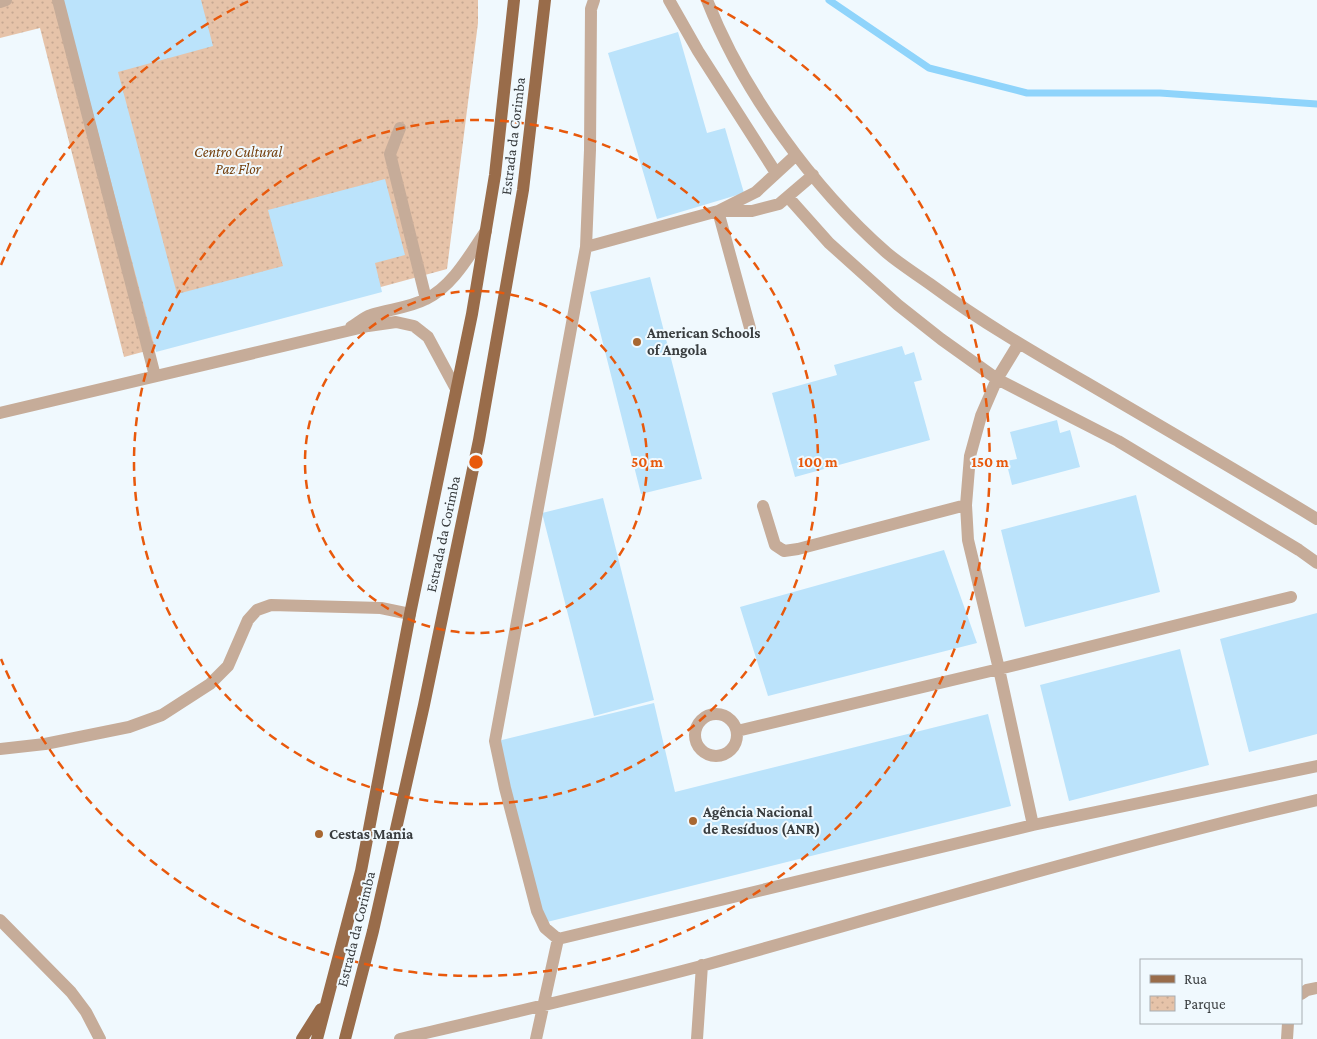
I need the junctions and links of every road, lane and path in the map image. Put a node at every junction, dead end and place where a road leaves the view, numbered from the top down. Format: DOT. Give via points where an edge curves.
graph roads {
  1 [pos="6,0"];
  2 [pos="58,0"];
  3 [pos="514,0"];
  4 [pos="545,0"];
  5 [pos="594,0"];
  6 [pos="669,0"];
  7 [pos="707,0"];
  8 [pos="0,2"];
  9 [pos="400,128"];
  10 [pos="796,155"];
  11 [pos="776,173"];
  12 [pos="813,175"];
  13 [pos="788,197"];
  14 [pos="718,211"];
  15 [pos="488,229"];
  16 [pos="586,247"];
  17 [pos="426,299"];
  18 [pos="750,328"];
  19 [pos="343,333"];
  20 [pos="1019,343"];
  21 [pos="156,376"];
  22 [pos="997,379"];
  23 [pos="456,389"];
  24 [pos="0,414"];
  25 [pos="966,505"];
  26 [pos="763,506"];
  27 [pos="1317,519"];
  28 [pos="1317,563"];
  29 [pos="1291,597"];
  30 [pos="410,614"];
  31 [pos="999,669"];
  32 [pos="737,731"];
  33 [pos="0,749"];
  34 [pos="1317,766"];
  35 [pos="1317,800"];
  36 [pos="1033,825"];
  37 [pos="0,920"];
  38 [pos="558,939"];
  39 [pos="702,965"];
  40 [pos="1317,988"];
  41 [pos="1302,993"];
  42 [pos="326,1001"];
  43 [pos="544,1004"];
  44 [pos="1288,1024"];
  45 [pos="100,1039"];
  46 [pos="302,1039"];
  47 [pos="317,1039"];
  48 [pos="345,1039"];
  49 [pos="400,1039"];
  50 [pos="536,1039"];
  51 [pos="697,1039"];
  52 [pos="1287,1039"];
  1 -- 8 [label="street"];
  2 -- 21 [label="street"];
  3 -- 15 [label="main road, Estrada da Corimba"];
  4 -- 48 [label="main road, Estrada da Corimba" via="523,190 479,440 424,705 373,932"];
  5 -- 16 [label="street" via="591,8"];
  6 -- 11 [label="street" via="702,59"];
  7 -- 10 [label="street" via="716,24 740,67"];
  9 -- 17 [label="street" via="390,154"];
  10 -- 11 [label="street"];
  10 -- 12 [label="street"];
  11 -- 14 [label="street" via="756,192"];
  12 -- 13 [label="street"];
  12 -- 20 [label="street" via="888,253 973,316"];
  13 -- 14 [label="street" via="779,204 752,211"];
  13 -- 22 [label="street" via="830,243 898,305"];
  14 -- 16 [label="street"];
  14 -- 18 [label="street"];
  15 -- 17 [label="street" via="457,272"];
  15 -- 23 [label="main road, Estrada da Corimba"];
  16 -- 38 [label="street" via="495,740 537,912 544,928"];
  17 -- 19 [label="street" via="369,316"];
  19 -- 21 [label="street"];
  19 -- 23 [label="street" via="396,322 414,326 428,337"];
  20 -- 22 [label="street"];
  20 -- 27 [label="street"];
  21 -- 24 [label="street"];
  22 -- 25 [label="street" via="981,416 970,456"];
  22 -- 28 [label="street" via="1118,441"];
  23 -- 30 [label="main road, Estrada da Corimba"];
  25 -- 26 [label="street" via="784,551 775,545"];
  25 -- 31 [label="street" via="968,540"];
  29 -- 31 [label="street"];
  30 -- 33 [label="street" via="381,608 270,605 257,610 248,620 228,666 210,684 162,715 129,727 45,744"];
  30 -- 42 [label="main road, Estrada da Corimba" via="361,871"];
  31 -- 32 [label="street"];
  31 -- 36 [label="street"];
  34 -- 36 [label="street"];
  35 -- 39 [label="street" via="1062,864"];
  36 -- 38 [label="street"];
  37 -- 45 [label="street" via="71,992"];
  38 -- 43 [label="street"];
  39 -- 43 [label="street"];
  39 -- 51 [label="street"];
  40 -- 41 [label="street"];
  42 -- 46 [label="main road"];
  42 -- 47 [label="main road, Estrada da Corimba"];
  43 -- 49 [label="street"];
  43 -- 50 [label="street"];
  44 -- 52 [label="street"];
}
